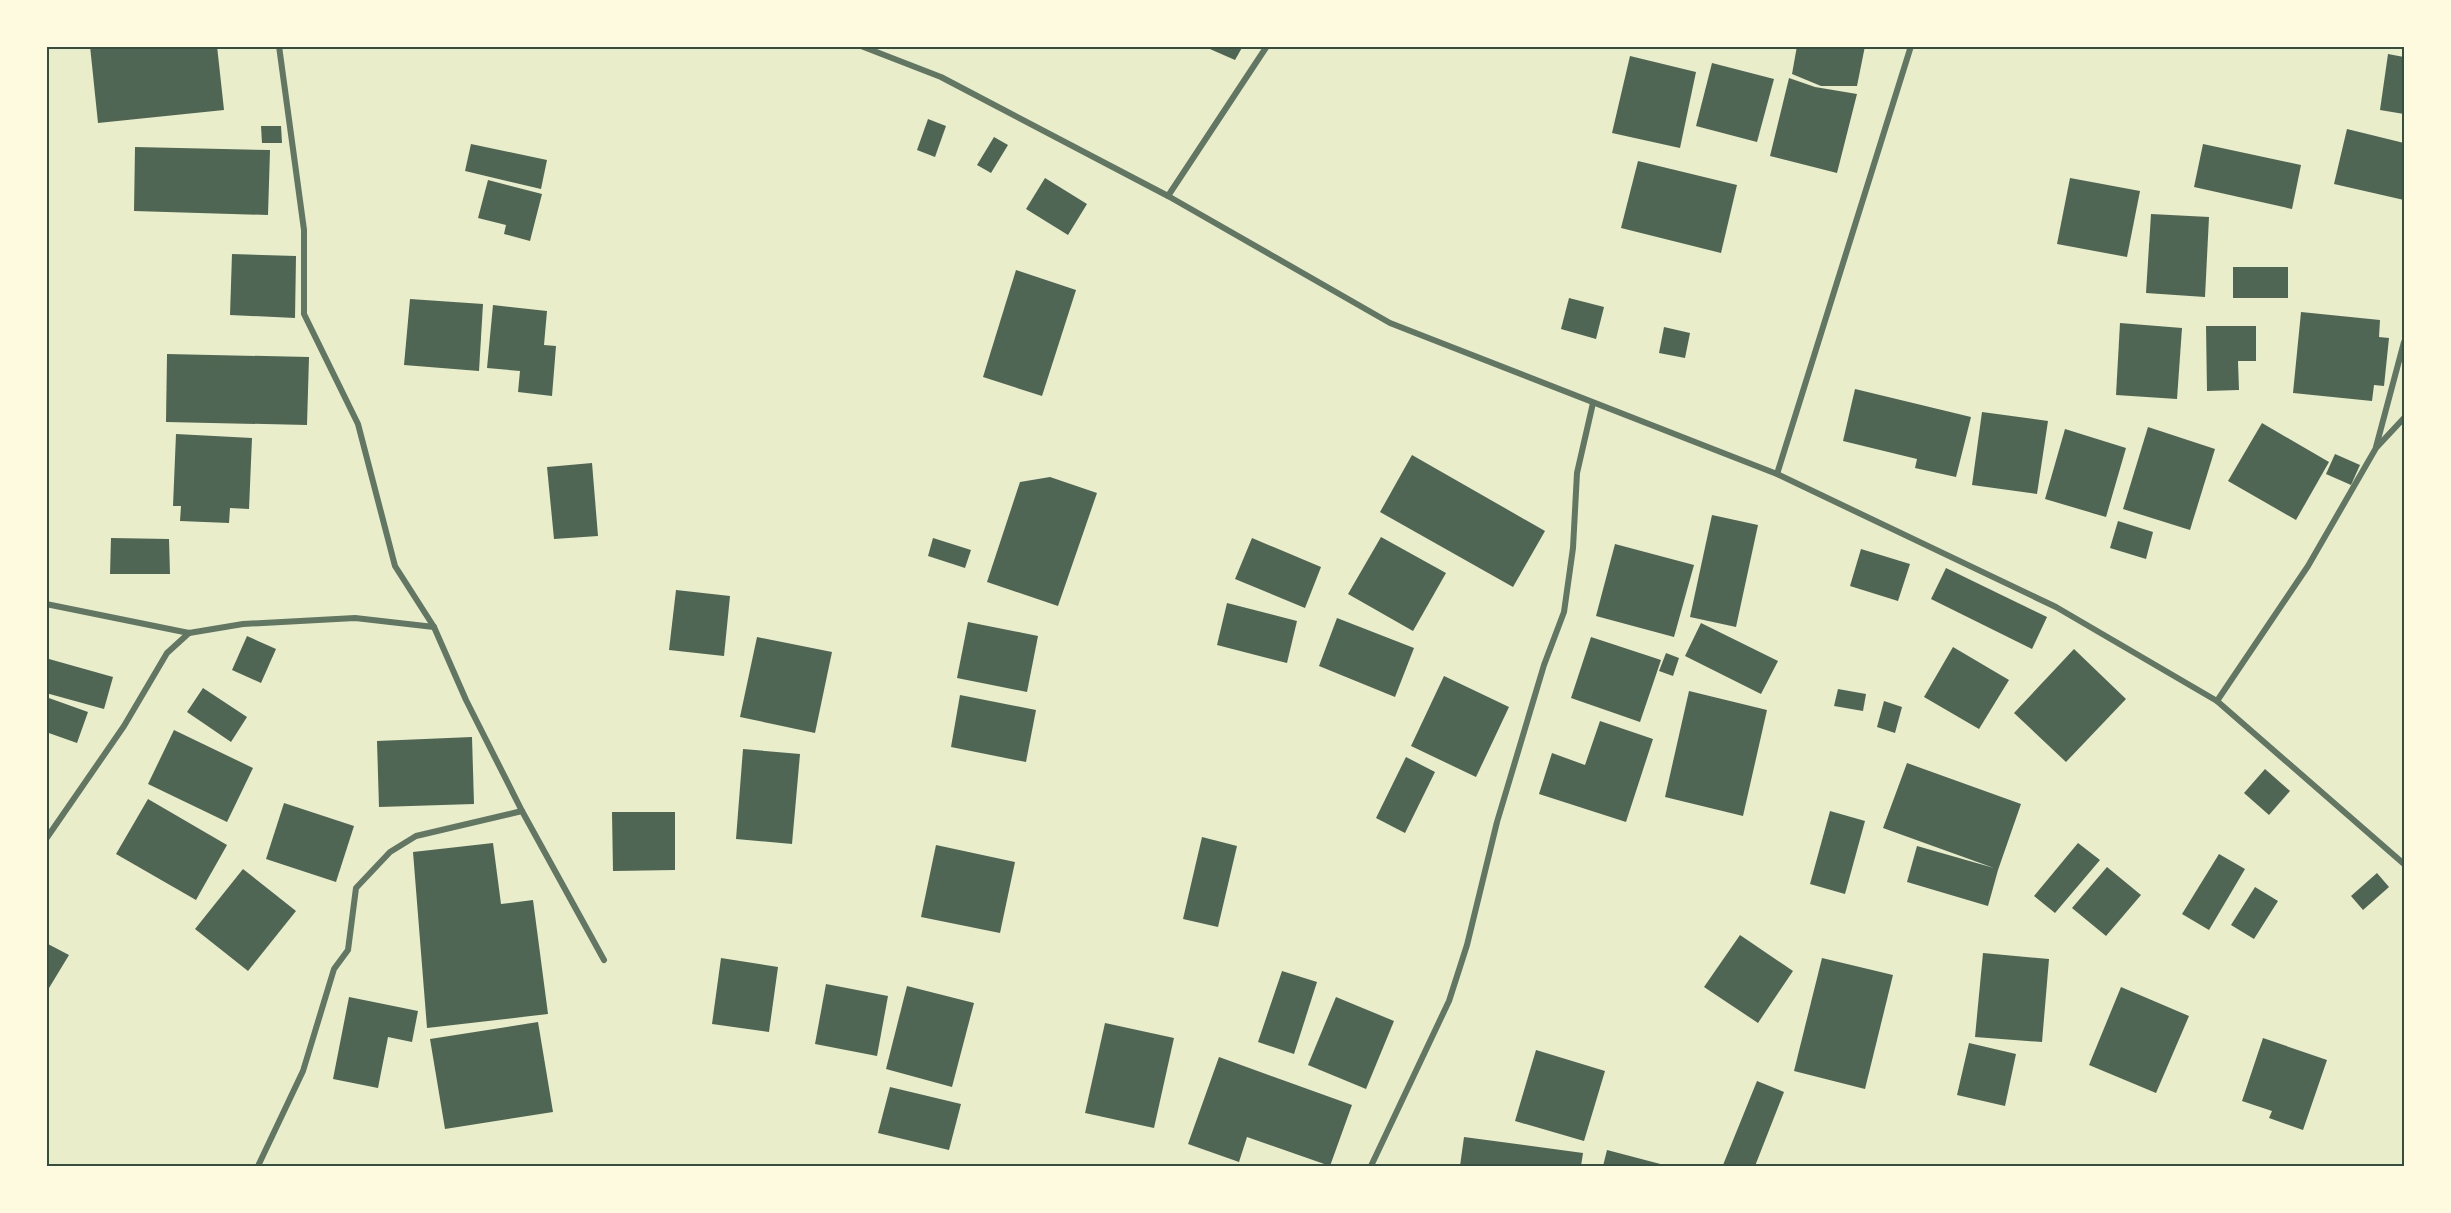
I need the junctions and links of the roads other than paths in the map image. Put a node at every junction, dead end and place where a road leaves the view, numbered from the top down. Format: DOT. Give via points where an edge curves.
graph roads {
  1 [pos="279,46"];
  2 [pos="861,46"];
  3 [pos="1267,46"];
  4 [pos="1911,46"];
  5 [pos="1168,196"];
  6 [pos="2404,342"];
  7 [pos="1593,403"];
  8 [pos="2404,418"];
  9 [pos="2376,448"];
  10 [pos="1777,474"];
  11 [pos="46,604"];
  12 [pos="434,627"];
  13 [pos="189,633"];
  14 [pos="2217,701"];
  15 [pos="522,811"];
  16 [pos="46,839"];
  17 [pos="2404,864"];
  18 [pos="604,960"];
  19 [pos="258,1167"];
  20 [pos="1371,1167"];
  1 -- 12 [label="street" via="304,230 304,314 358,424 394,566"];
  2 -- 5 [label="street" via="941,77"];
  3 -- 5 [label="street"];
  4 -- 10 [label="street"];
  5 -- 7 [label="street" via="1390,323"];
  6 -- 9 [label="street"];
  7 -- 10 [label="street"];
  7 -- 20 [label="street" via="1577,473 1564,612 1497,822 1449,1001"];
  8 -- 9 [label="street"];
  9 -- 14 [label="street" via="2308,566"];
  10 -- 14 [label="street" via="2056,607"];
  11 -- 13 [label="street"];
  12 -- 13 [label="street" via="355,618 243,624"];
  12 -- 15 [label="street"];
  13 -- 16 [label="street" via="167,653 124,726"];
  14 -- 17 [label="street"];
  15 -- 18 [label="street"];
  15 -- 19 [label="street" via="416,836 390,852 356,888 348,950 334,969 303,1071"];
}
